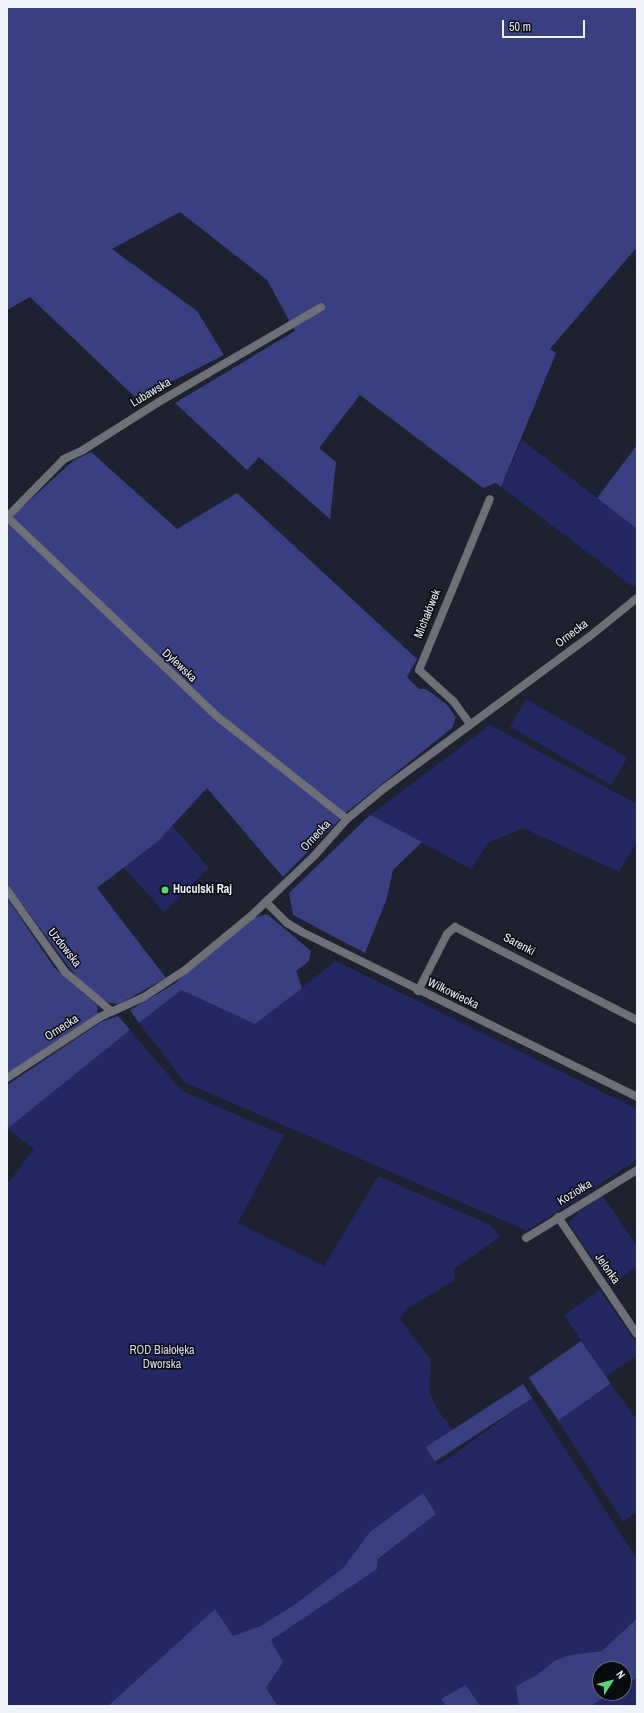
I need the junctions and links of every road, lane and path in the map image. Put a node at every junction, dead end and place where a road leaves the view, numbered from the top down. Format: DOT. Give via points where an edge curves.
graph roads {
  1 [pos="321,307"];
  2 [pos="490,499"];
  3 [pos="7,517"];
  4 [pos="637,598"];
  5 [pos="470,724"];
  6 [pos="347,819"];
  7 [pos="7,890"];
  8 [pos="266,902"];
  9 [pos="418,991"];
  10 [pos="111,1011"];
  11 [pos="637,1020"];
  12 [pos="7,1078"];
  13 [pos="637,1097"];
  14 [pos="637,1170"];
  15 [pos="558,1217"];
  16 [pos="526,1238"];
  17 [pos="637,1334"];
  1 -- 3 [label="street, Lubawska" via="138,414 84,450 64,458"];
  2 -- 5 [label="street, Michałówek" via="419,670 453,701"];
  3 -- 6 [label="street, Dylewska" via="219,718"];
  4 -- 5 [label="street, Ornecka" via="589,637"];
  5 -- 6 [label="street, Ornecka"];
  6 -- 8 [label="street, Ornecka" via="316,855"];
  7 -- 10 [label="street, Uzdowska" via="65,972"];
  8 -- 9 [label="street, Wilkowiecka" via="287,923 302,932"];
  8 -- 10 [label="street, Ornecka" via="161,986"];
  9 -- 11 [label="street, Sarenki" via="447,934 455,927"];
  9 -- 13 [label="street, Wilkowiecka"];
  10 -- 12 [label="street, Ornecka"];
  14 -- 15 [label="street, Koziołka"];
  15 -- 16 [label="street, Koziołka"];
  15 -- 17 [label="street, Jelonka"];
}
